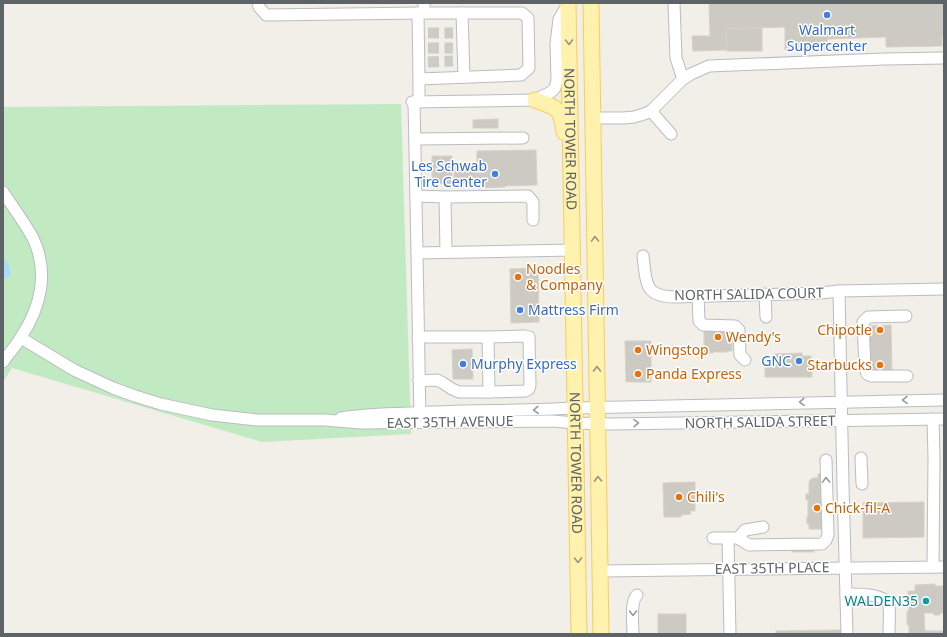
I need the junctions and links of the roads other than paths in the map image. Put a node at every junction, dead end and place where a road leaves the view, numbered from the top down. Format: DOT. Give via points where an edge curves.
graph roads {
  1 [pos="258,3"];
  2 [pos="568,3"];
  3 [pos="591,3"];
  4 [pos="674,3"];
  5 [pos="422,10"];
  6 [pos="462,13"];
  7 [pos="944,58"];
  8 [pos="464,77"];
  9 [pos="419,79"];
  10 [pos="683,79"];
  11 [pos="535,100"];
  12 [pos="415,102"];
  13 [pos="651,111"];
  14 [pos="593,118"];
  15 [pos="671,134"];
  16 [pos="523,138"];
  17 [pos="415,139"];
  18 [pos="570,171"];
  19 [pos="3,192"];
  20 [pos="416,196"];
  21 [pos="445,197"];
  22 [pos="533,220"];
  23 [pos="573,250"];
  24 [pos="446,252"];
  25 [pos="418,253"];
  26 [pos="643,256"];
  27 [pos="944,290"];
  28 [pos="839,291"];
  29 [pos="765,294"];
  30 [pos="698,296"];
  31 [pos="906,316"];
  32 [pos="766,318"];
  33 [pos="418,337"];
  34 [pos="488,337"];
  35 [pos="21,338"];
  36 [pos="6,357"];
  37 [pos="742,357"];
  38 [pos="907,376"];
  39 [pos="419,381"];
  40 [pos="489,392"];
  41 [pos="944,400"];
  42 [pos="842,401"];
  43 [pos="598,408"];
  44 [pos="575,416"];
  45 [pos="419,417"];
  46 [pos="933,419"];
  47 [pos="944,419"];
  48 [pos="842,420"];
  49 [pos="598,423"];
  50 [pos="861,458"];
  51 [pos="826,460"];
  52 [pos="862,484"];
  53 [pos="763,527"];
  54 [pos="713,538"];
  55 [pos="733,538"];
  56 [pos="845,567"];
  57 [pos="939,567"];
  58 [pos="729,569"];
  59 [pos="600,571"];
  60 [pos="846,594"];
  61 [pos="637,595"];
  62 [pos="579,634"];
  63 [pos="601,634"];
  64 [pos="633,634"];
  65 [pos="730,634"];
  66 [pos="847,634"];
  67 [pos="889,634"];
  1 -- 5 [label="street" via="266,15"];
  2 -- 11 [label="street" via="559,19 555,88"];
  2 -- 18 [label="main road, NORTH TOWER ROAD, one-way"];
  3 -- 14 [label="main road, NORTH TOWER ROAD"];
  4 -- 10 [label="street" via="676,58"];
  5 -- 6 [label="street"];
  5 -- 9 [label="street" via="424,62"];
  6 -- 8 [label="street" via="458,32 458,61"];
  6 -- 8 [label="street" via="522,13 528,18 529,68 521,76"];
  7 -- 10 [label="street" via="709,66"];
  8 -- 9 [label="street"];
  9 -- 12 [label="street"];
  10 -- 13 [label="street"];
  11 -- 12 [label="street"];
  11 -- 18 [label="main road" via="554,106 560,113"];
  12 -- 17 [label="street"];
  13 -- 14 [label="street" via="634,117"];
  13 -- 15 [label="street"];
  43 -- 14 [label="main road, NORTH TOWER ROAD, one-way"];
  16 -- 17 [label="street"];
  17 -- 20 [label="street"];
  18 -- 23 [label="main road, NORTH TOWER ROAD"];
  19 -- 35 [label="street" via="31,236 41,260 40,295"];
  20 -- 21 [label="street"];
  20 -- 25 [label="street"];
  21 -- 22 [label="street" via="528,196 533,202"];
  21 -- 24 [label="street"];
  23 -- 24 [label="street"];
  23 -- 44 [label="main road, NORTH TOWER ROAD"];
  24 -- 25 [label="street"];
  25 -- 33 [label="street"];
  26 -- 30 [label="street, NORTH SALIDA COURT" via="650,289 663,296"];
  27 -- 28 [label="street, NORTH SALIDA COURT"];
  28 -- 29 [label="street, NORTH SALIDA COURT"];
  28 -- 42 [label="street, NORTH SALIDA COURT"];
  29 -- 30 [label="street, NORTH SALIDA COURT"];
  29 -- 32 [label="street"];
  30 -- 37 [label="street" via="699,320 703,325 734,326 739,330"];
  31 -- 38 [label="street" via="868,317 863,322 864,368 867,374"];
  33 -- 34 [label="street"];
  33 -- 39 [label="street"];
  34 -- 40 [label="street"];
  34 -- 40 [label="street" via="528,337 530,349 529,389"];
  35 -- 36 [label="street"];
  35 -- 45 [label="street, EAST 35TH AVENUE" via="92,378 135,396 196,412 257,420 361,423"];
  39 -- 40 [label="street" via="437,380 459,392"];
  39 -- 45 [label="street"];
  41 -- 42 [label="street, NORTH SALIDA STREET, one-way"];
  42 -- 43 [label="street, NORTH SALIDA STREET, one-way"];
  42 -- 48 [label="street, NORTH SALIDA COURT"];
  43 -- 44 [label="street, NORTH SALIDA STREET"];
  43 -- 49 [label="main road, NORTH TOWER ROAD"];
  44 -- 45 [label="street, EAST 35TH AVENUE" via="552,421"];
  44 -- 49 [label="street, NORTH SALIDA STREET"];
  44 -- 62 [label="main road, NORTH TOWER ROAD, one-way"];
  46 -- 47 [label="street, NORTH SALIDA STREET"];
  46 -- 48 [label="street, NORTH SALIDA STREET"];
  46 -- 57 [label="street"];
  49 -- 48 [label="street, NORTH SALIDA STREET, one-way"];
  48 -- 56 [label="street, NORTH SALIDA COURT"];
  59 -- 49 [label="main road, NORTH TOWER ROAD, one-way"];
  50 -- 52 [label="street"];
  55 -- 51 [label="street, one-way" via="749,545 822,544 828,535"];
  53 -- 55 [label="street" via="744,530"];
  54 -- 55 [label="street"];
  55 -- 58 [label="street"];
  56 -- 57 [label="street, EAST 35TH PLACE"];
  56 -- 58 [label="street, EAST 35TH PLACE"];
  56 -- 60 [label="street, NORTH SALIDA COURT"];
  58 -- 59 [label="street, EAST 35TH PLACE"];
  58 -- 65 [label="street"];
  59 -- 63 [label="main road, NORTH TOWER ROAD"];
  60 -- 66 [label="street, NORTH SALIDA COURT"];
  60 -- 67 [label="street" via="865,594 885,600 889,604"];
  61 -- 64 [label="street, one-way" via="633,607"];
}
